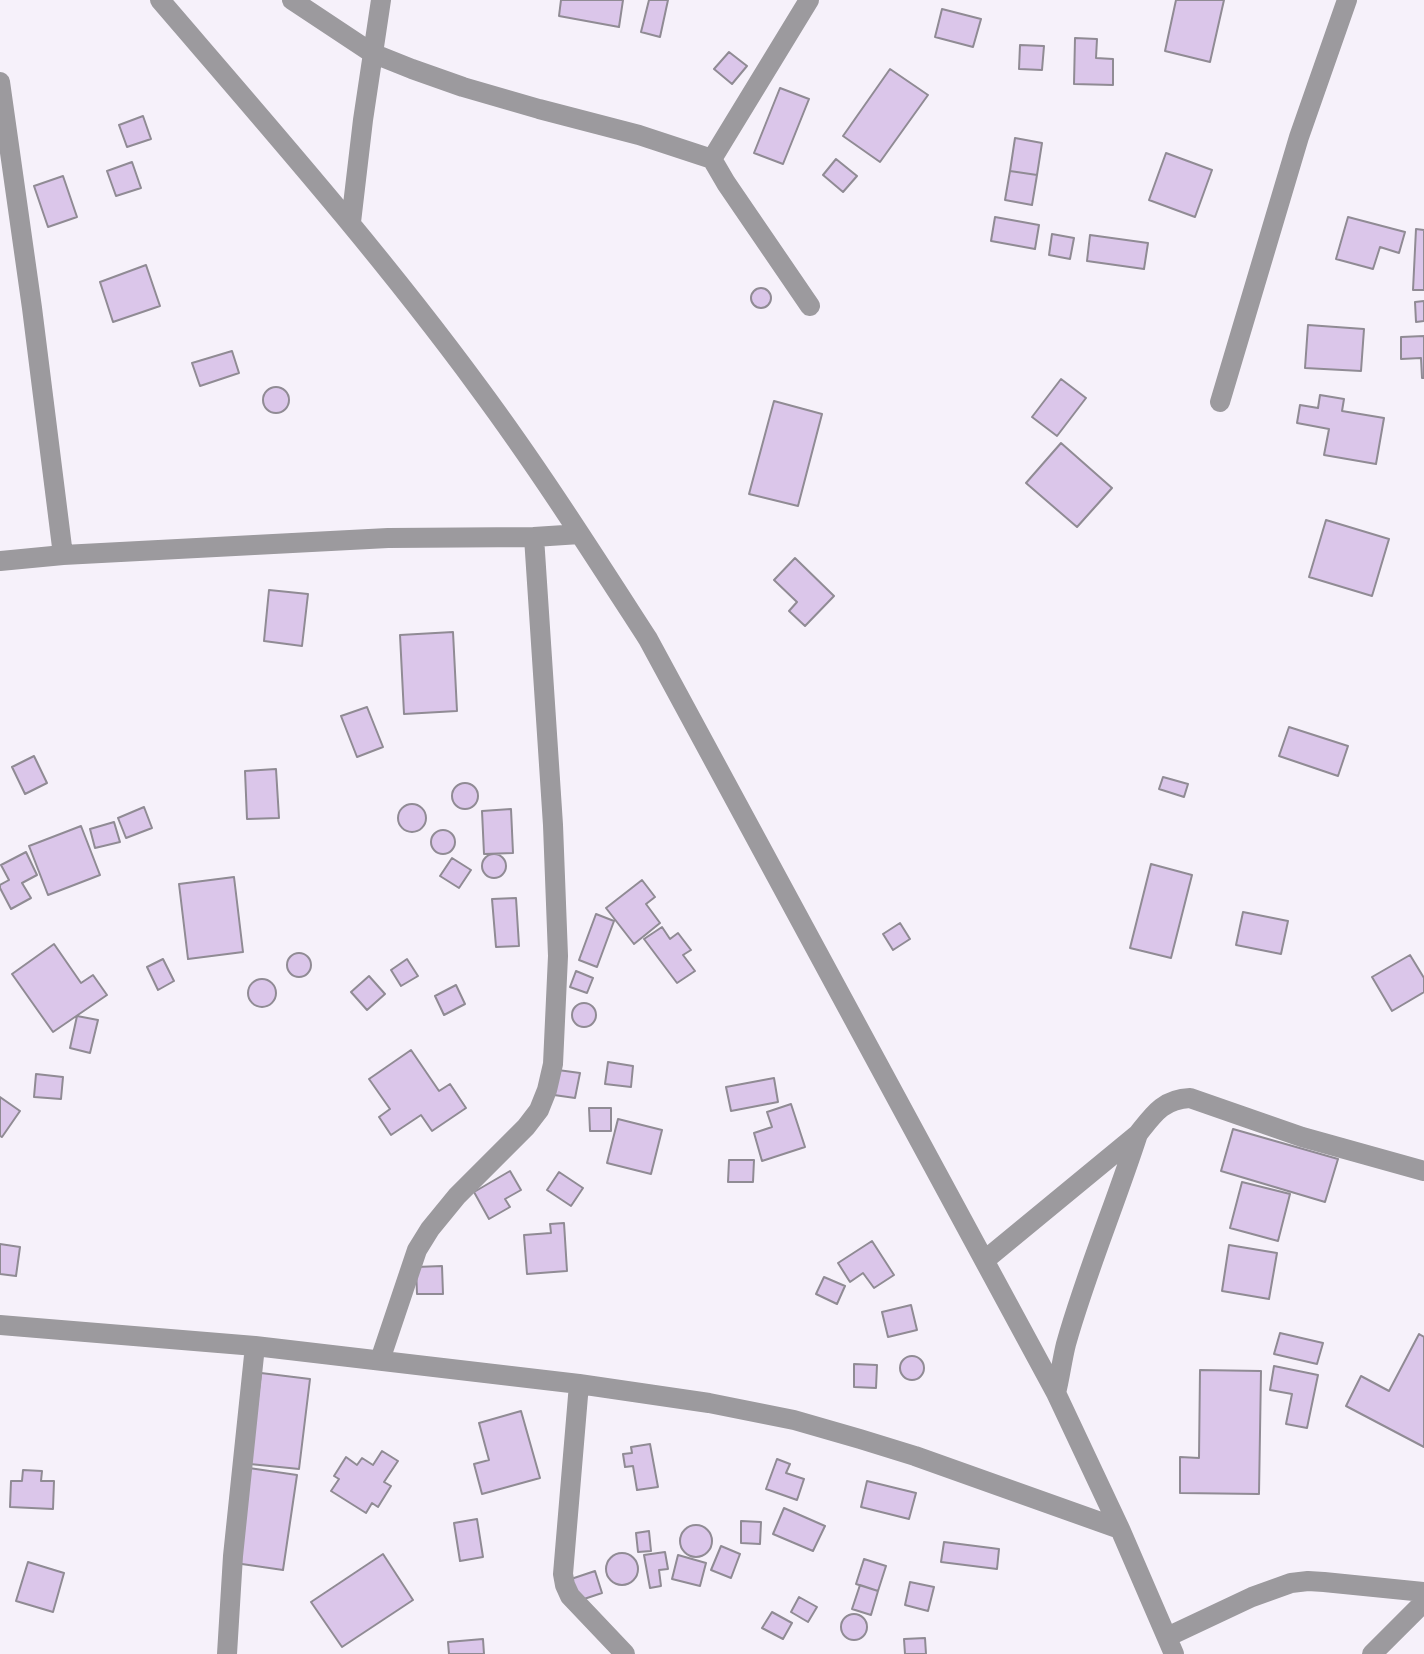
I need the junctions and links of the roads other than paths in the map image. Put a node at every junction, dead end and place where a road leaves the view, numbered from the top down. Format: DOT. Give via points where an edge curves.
graph roads {
  1 [pos="160,0"];
  2 [pos="292,0"];
  3 [pos="381,0"];
  4 [pos="809,0"];
  5 [pos="1347,0"];
  6 [pos="372,53"];
  7 [pos="0,82"];
  8 [pos="712,159"];
  9 [pos="351,222"];
  10 [pos="810,306"];
  11 [pos="1220,402"];
  12 [pos="580,534"];
  13 [pos="534,537"];
  14 [pos="63,555"];
  15 [pos="0,561"];
  16 [pos="1138,1134"];
  17 [pos="1424,1171"];
  18 [pos="985,1260"];
  19 [pos="0,1325"];
  20 [pos="255,1346"];
  21 [pos="380,1360"];
  22 [pos="579,1384"];
  23 [pos="1056,1393"];
  24 [pos="1120,1529"];
  25 [pos="1424,1592"];
  26 [pos="1424,1602"];
  27 [pos="1171,1645"];
  28 [pos="227,1654"];
  29 [pos="625,1654"];
  30 [pos="1372,1654"];
  1 -- 9 [label="street"];
  2 -- 6 [label="street"];
  3 -- 6 [label="street"];
  4 -- 8 [label="street"];
  5 -- 11 [label="street" via="1299,137"];
  6 -- 8 [label="street" via="463,87"];
  6 -- 9 [label="street"];
  7 -- 14 [label="street"];
  8 -- 10 [label="street"];
  9 -- 12 [label="street" via="479,388"];
  12 -- 13 [label="street"];
  12 -- 18 [label="street" via="648,639"];
  13 -- 14 [label="street" via="388,538"];
  13 -- 21 [label="street" via="558,956 553,1064 539,1110 457,1196 417,1250"];
  14 -- 15 [label="street"];
  16 -- 17 [label="street" via="1169,1102 1190,1098"];
  16 -- 18 [label="street"];
  16 -- 23 [label="street" via="1088,1275"];
  18 -- 23 [label="street"];
  19 -- 20 [label="street"];
  20 -- 21 [label="street"];
  20 -- 28 [label="street"];
  21 -- 22 [label="street"];
  22 -- 24 [label="street" via="794,1420 915,1456"];
  22 -- 29 [label="street" via="563,1574 570,1596"];
  23 -- 24 [label="street"];
  24 -- 27 [label="street"];
  25 -- 27 [label="street" via="1291,1583 1252,1597"];
  26 -- 30 [label="street"];
}
